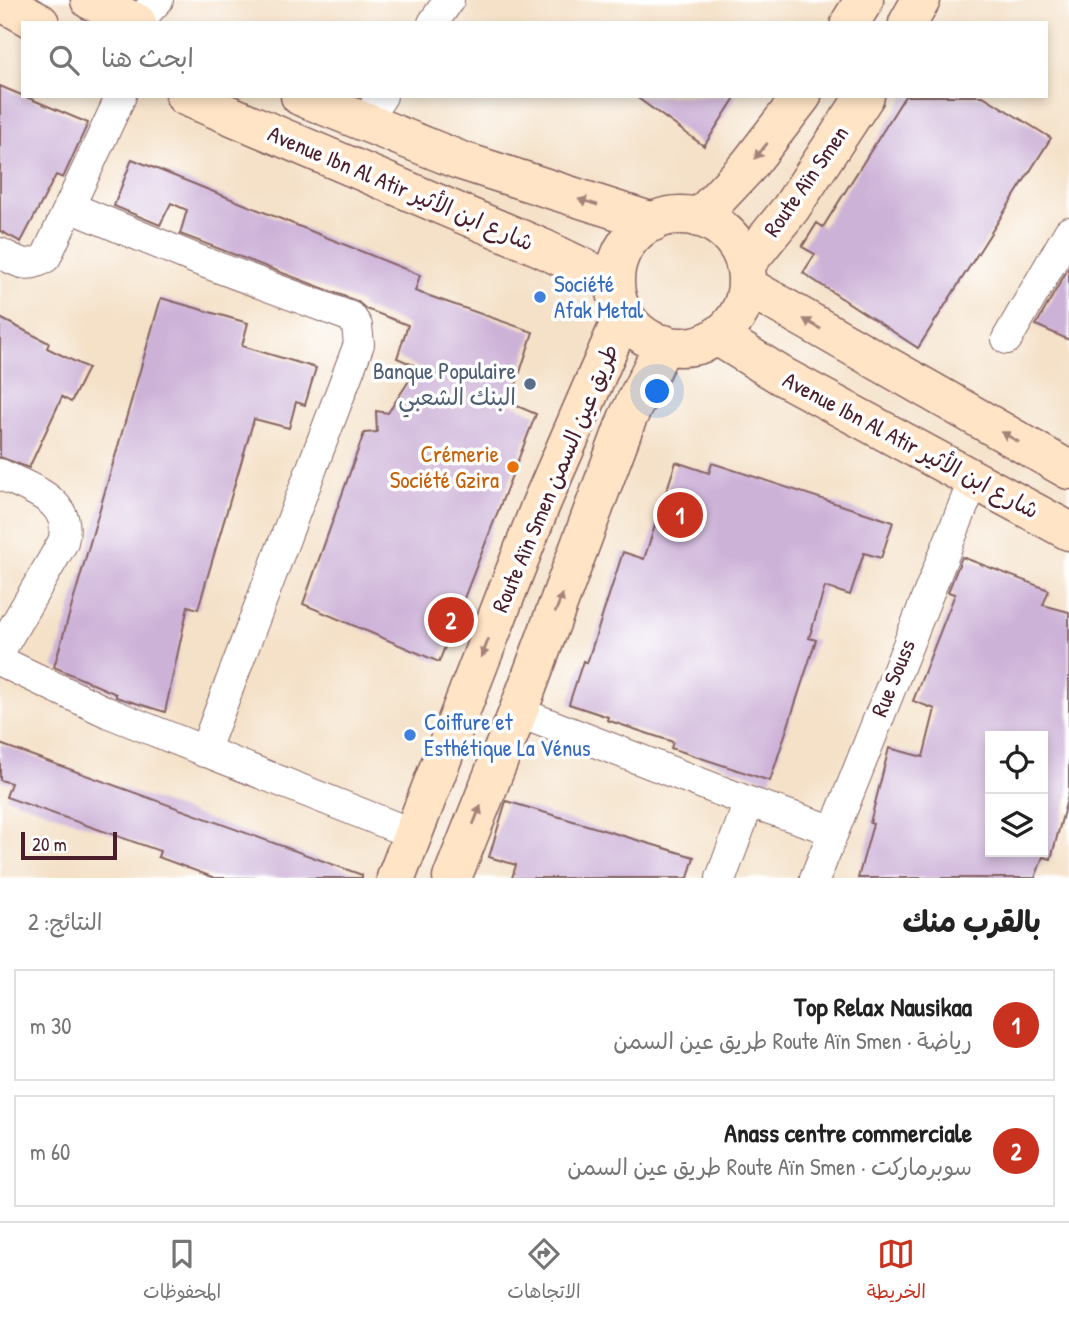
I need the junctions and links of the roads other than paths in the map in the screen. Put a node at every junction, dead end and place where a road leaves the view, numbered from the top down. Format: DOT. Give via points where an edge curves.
graph roads {
  1 [pos="90,0"];
  2 [pos="158,0"];
  3 [pos="449,0"];
  4 [pos="864,0"];
  5 [pos="921,0"];
  6 [pos="0,1"];
  7 [pos="36,21"];
  8 [pos="133,21"];
  9 [pos="139,21"];
  10 [pos="434,21"];
  11 [pos="851,21"];
  12 [pos="909,21"];
  13 [pos="120,98"];
  14 [pos="190,98"];
  15 [pos="310,98"];
  16 [pos="800,98"];
  17 [pos="864,98"];
  18 [pos="372,110"];
  19 [pos="70,207"];
  20 [pos="699,218"];
  21 [pos="653,222"];
  22 [pos="1069,232"];
  23 [pos="0,253"];
  24 [pos="746,276"];
  25 [pos="620,298"];
  26 [pos="717,335"];
  27 [pos="1007,339"];
  28 [pos="664,344"];
  29 [pos="1069,471"];
  30 [pos="0,474"];
  31 [pos="974,479"];
  32 [pos="1069,531"];
  33 [pos="0,650"];
  34 [pos="0,661"];
  35 [pos="518,712"];
  36 [pos="204,752"];
  37 [pos="749,802"];
  38 [pos="832,830"];
  39 [pos="413,834"];
  40 [pos="396,878"];
  41 [pos="452,878"];
  42 [pos="721,878"];
  43 [pos="816,878"];
  1 -- 8 [label="main road"];
  2 -- 9 [label="street"];
  3 -- 10 [label="street"];
  4 -- 11 [label="main road"];
  5 -- 12 [label="main road"];
  6 -- 7 [label="main road"];
  13 -- 19 [label="street"];
  14 -- 25 [label="main road, Avenue Ibn Al Atir شارع ابن الأثير" via="542,248"];
  15 -- 18 [label="main road, Avenue Ibn Al Atir شارع ابن الأثير"];
  16 -- 20 [label="main road, one-way" via="748,166"];
  17 -- 24 [label="main road, Route Aïn Smen"];
  21 -- 18 [label="main road, Avenue Ibn Al Atir شارع ابن الأثير, one-way" via="459,160"];
  19 -- 23 [label="street" via="46,257 24,265"];
  19 -- 36 [label="street" via="351,317 357,326 359,344"];
  20 -- 21 [label="main road" via="672,216"];
  20 -- 24 [label="main road" via="732,238"];
  21 -- 25 [label="main road" via="625,247 619,261"];
  22 -- 27 [label="street"];
  24 -- 26 [label="main road" via="737,316"];
  29 -- 24 [label="main road, one-way"];
  25 -- 28 [label="main road" via="643,334"];
  25 -- 39 [label="main road, Route Aïn Smen طريق عين السمن, one-way"];
  26 -- 28 [label="main road" via="687,346"];
  26 -- 31 [label="main road, Avenue Ibn Al Atir شارع ابن الأثير" via="782,376"];
  35 -- 28 [label="main road, Route Aïn Smen طريق عين السمن, one-way" via="628,419"];
  30 -- 33 [label="street" via="54,501 66,521 63,541"];
  31 -- 32 [label="main road, Avenue Ibn Al Atir شارع ابن الأثير"];
  31 -- 38 [label="street, Rue Souss"];
  34 -- 36 [label="street"];
  35 -- 37 [label="street"];
  41 -- 35 [label="main road, Route Aïn Smen طريق عين السمن, one-way"];
  36 -- 39 [label="street"];
  37 -- 38 [label="street"];
  37 -- 42 [label="street"];
  38 -- 43 [label="street, Rue Souss"];
  39 -- 40 [label="main road, Route Aïn Smen طريق عين السمن"];
}
